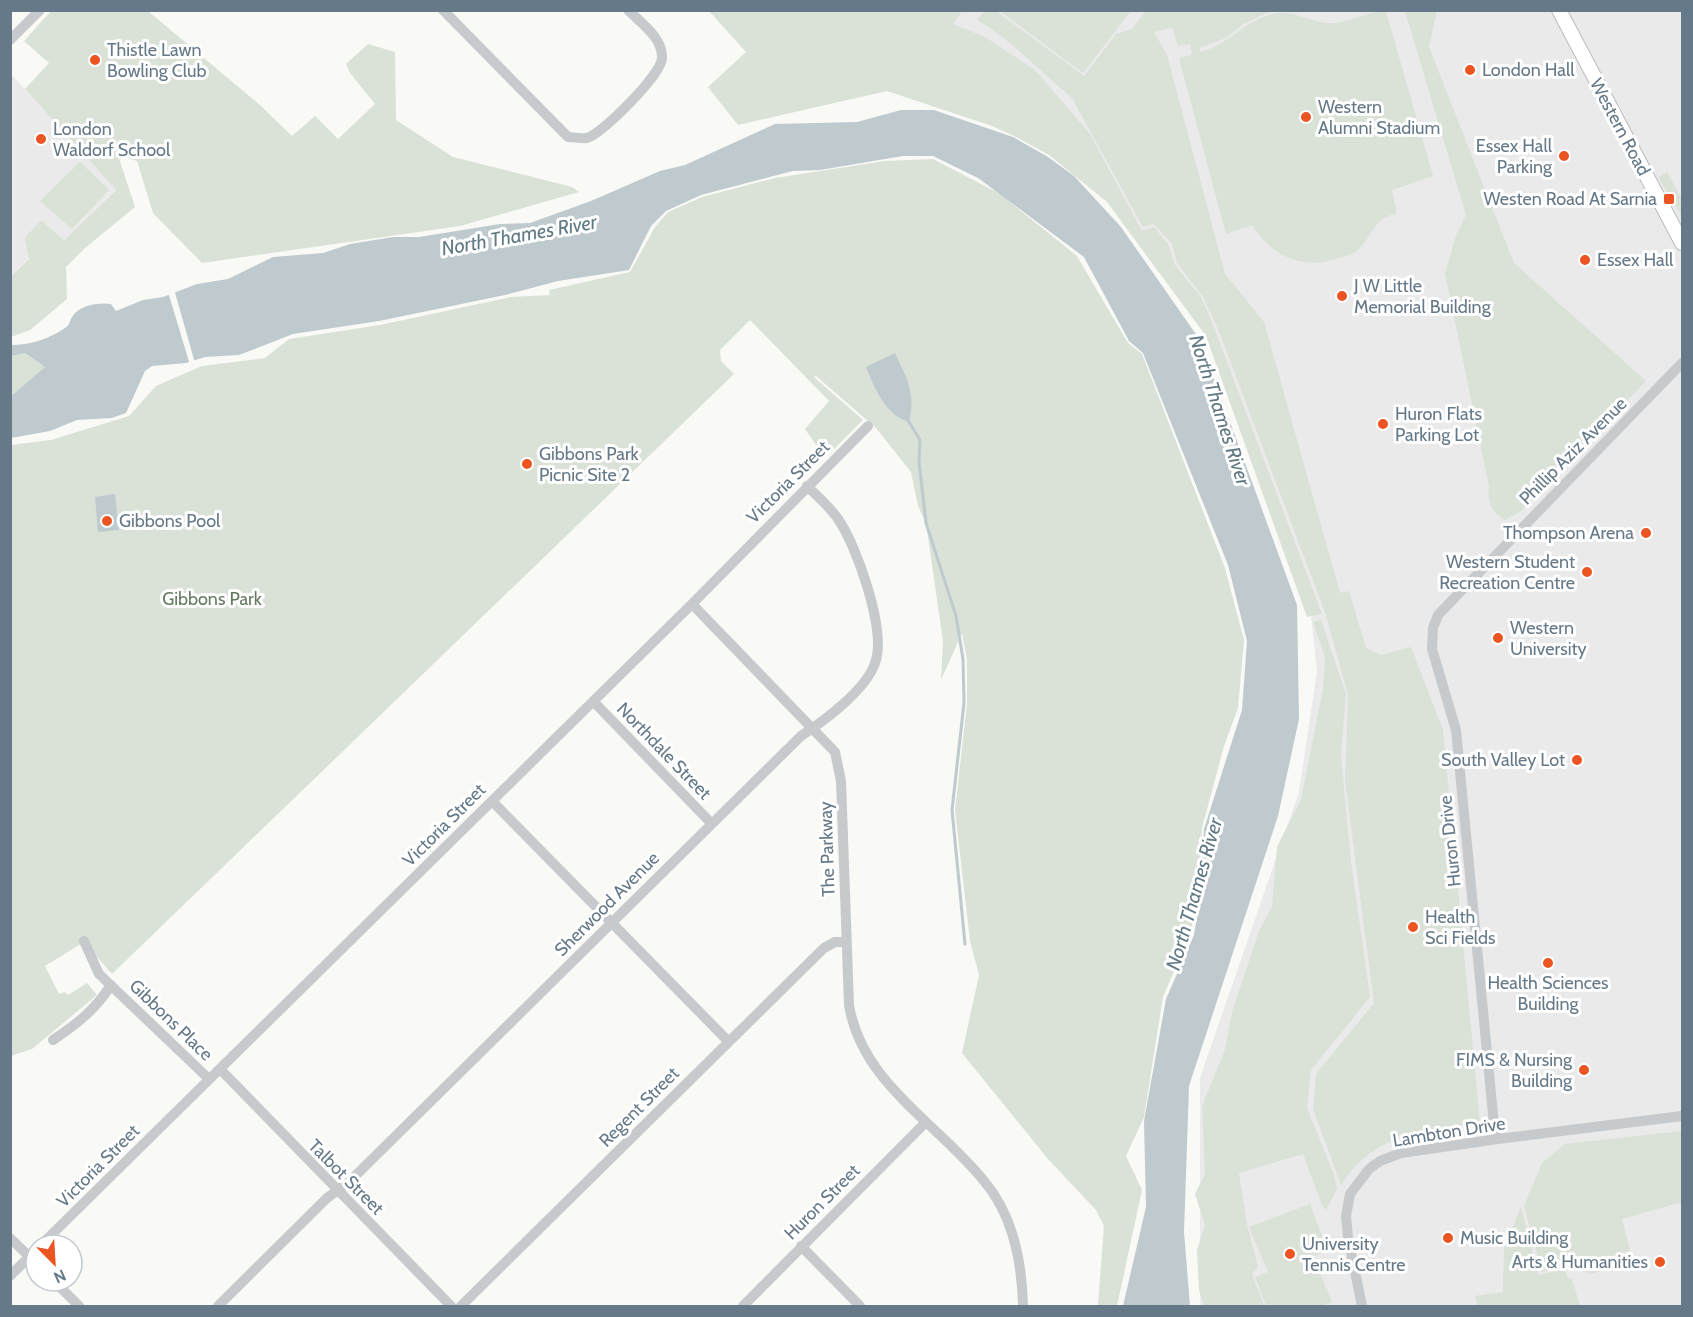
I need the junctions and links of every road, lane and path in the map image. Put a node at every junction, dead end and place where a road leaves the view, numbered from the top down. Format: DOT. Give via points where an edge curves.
graph roads {
  1 [pos="40,10"];
  2 [pos="443,10"];
  3 [pos="628,10"];
  4 [pos="1558,10"];
  5 [pos="10,40"];
  6 [pos="1683,243"];
  7 [pos="1683,363"];
  8 [pos="868,426"];
  9 [pos="807,486"];
  10 [pos="692,603"];
  11 [pos="1438,615"];
  12 [pos="593,701"];
  13 [pos="814,728"];
  14 [pos="492,801"];
  15 [pos="711,823"];
  16 [pos="610,922"];
  17 [pos="84,941"];
  18 [pos="846,942"];
  19 [pos="111,985"];
  20 [pos="53,1040"];
  21 [pos="728,1041"];
  22 [pos="220,1069"];
  23 [pos="209,1079"];
  24 [pos="1683,1116"];
  25 [pos="927,1123"];
  26 [pos="1498,1139"];
  27 [pos="337,1191"];
  28 [pos="54,1233"];
  29 [pos="10,1238"];
  30 [pos="801,1246"];
  31 [pos="24,1249"];
  32 [pos="24,1265"];
  33 [pos="10,1276"];
  34 [pos="66,1293"];
  35 [pos="79,1306"];
  36 [pos="218,1306"];
  37 [pos="451,1306"];
  38 [pos="461,1306"];
  39 [pos="743,1306"];
  40 [pos="860,1306"];
  41 [pos="1023,1306"];
  42 [pos="1362,1306"];
  1 -- 5 [label="street"];
  2 -- 3 [label="street" via="568,137 587,138 605,126 656,74 662,59 657,40"];
  4 -- 6 [label="main road, Western Road"];
  7 -- 11 [label="street, Phillip Aziz Avenue"];
  8 -- 9 [label="street, Victoria Street"];
  9 -- 10 [label="street, Victoria Street"];
  9 -- 13 [label="street, Sherwood Avenue" via="840,521 859,557 879,640 870,675"];
  10 -- 12 [label="street, Victoria Street"];
  10 -- 13 [label="street, The Parkway"];
  11 -- 26 [label="street, Huron Drive" via="1432,649 1456,730"];
  12 -- 14 [label="street, Victoria Street"];
  12 -- 15 [label="street, Northdale Street"];
  13 -- 15 [label="street, Sherwood Avenue"];
  13 -- 18 [label="street, The Parkway" via="832,746 840,765"];
  14 -- 16 [label="street"];
  14 -- 22 [label="street, Victoria Street"];
  15 -- 16 [label="street, Sherwood Avenue"];
  16 -- 21 [label="street"];
  16 -- 27 [label="street, Sherwood Avenue"];
  17 -- 19 [label="street, Gibbons Place" via="94,967"];
  18 -- 21 [label="street, Regent Street" via="824,948"];
  18 -- 25 [label="street, The Parkway" via="849,1005 862,1048 877,1071"];
  19 -- 20 [label="street, Gibbons Place" via="91,1012"];
  19 -- 23 [label="street, Gibbons Place"];
  21 -- 38 [label="street, Regent Street"];
  22 -- 23 [label="street, Victoria Street"];
  22 -- 27 [label="street, Talbot Street"];
  23 -- 28 [label="street, Victoria Street"];
  24 -- 26 [label="street, Lambton Drive"];
  25 -- 30 [label="street, Huron Street"];
  25 -- 41 [label="street, The Parkway" via="985,1181 1000,1206 1020,1262"];
  26 -- 42 [label="street, Lambton Drive" via="1401,1153 1369,1169 1350,1194 1346,1216"];
  27 -- 36 [label="street, Sherwood Avenue"];
  27 -- 37 [label="street, Talbot Street"];
  29 -- 31 [label="street"];
  30 -- 39 [label="street, Huron Street"];
  30 -- 40 [label="street"];
  32 -- 33 [label="street"];
  34 -- 35 [label="street"];
}
